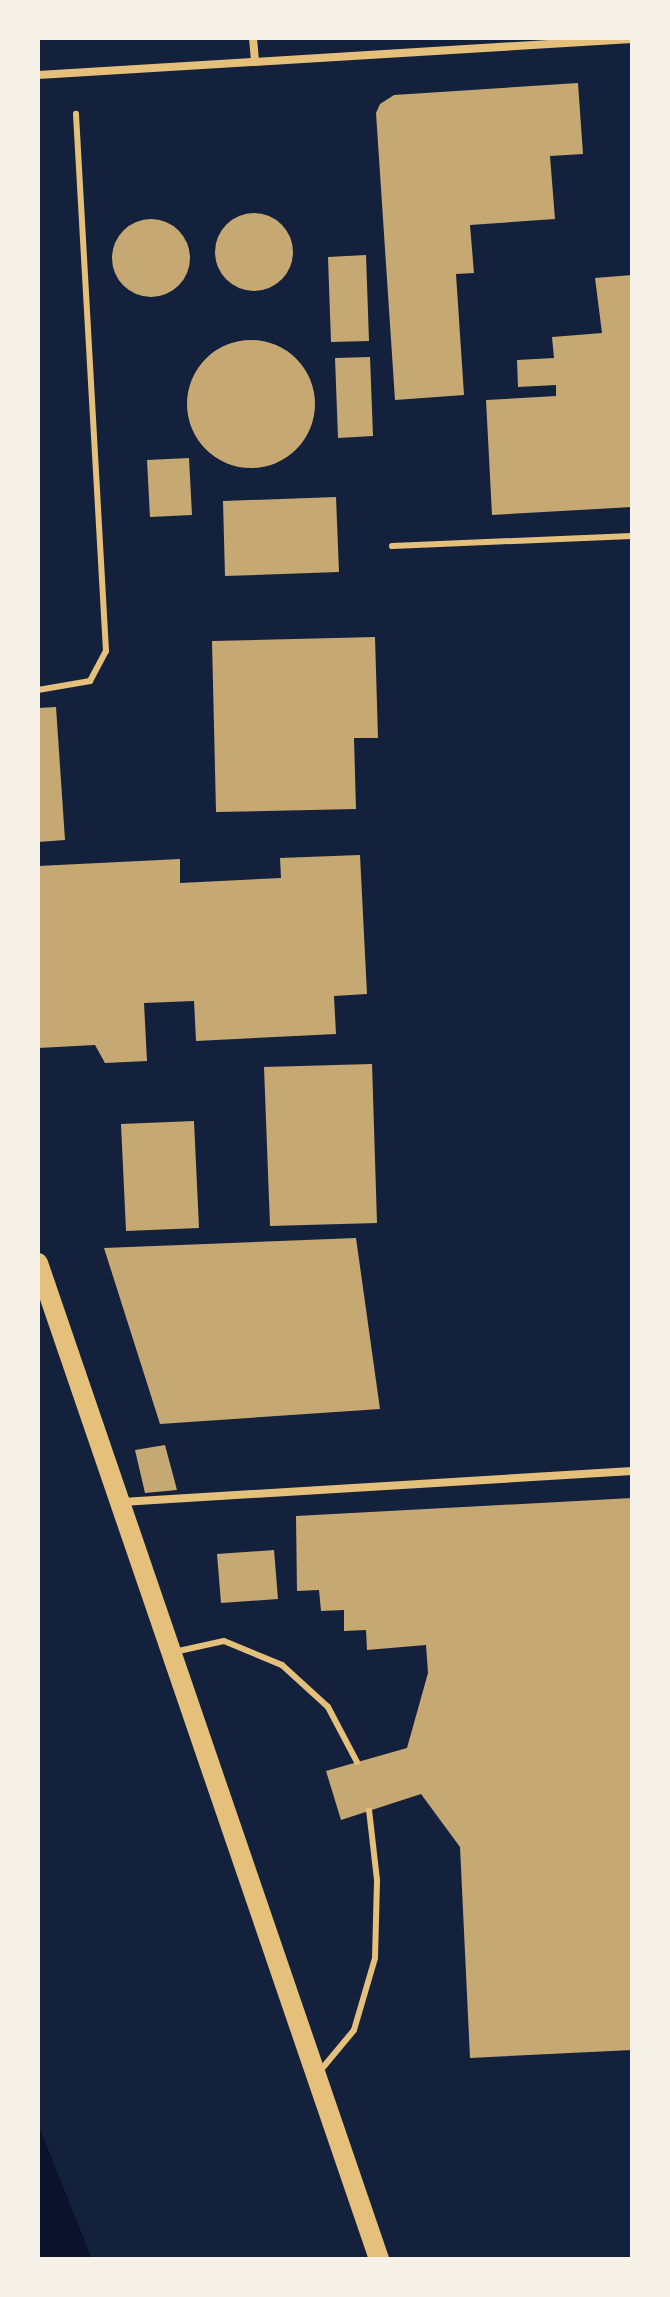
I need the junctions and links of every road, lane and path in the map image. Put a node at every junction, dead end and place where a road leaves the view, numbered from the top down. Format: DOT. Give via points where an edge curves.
graph roads {
  1 [pos="253,38"];
  2 [pos="632,39"];
  3 [pos="255,62"];
  4 [pos="38,75"];
  5 [pos="76,114"];
  6 [pos="632,536"];
  7 [pos="392,546"];
  8 [pos="38,690"];
  9 [pos="38,1263"];
  10 [pos="632,1471"];
  11 [pos="120,1503"];
  12 [pos="171,1653"];
  13 [pos="357,1762"];
  14 [pos="369,1810"];
  15 [pos="314,2079"];
  16 [pos="379,2259"];
  1 -- 3 [label="street"];
  2 -- 3 [label="street"];
  3 -- 4 [label="street"];
  5 -- 8 [label="lane" via="106,651 90,681"];
  6 -- 7 [label="lane"];
  9 -- 11 [label="main road"];
  10 -- 11 [label="street"];
  11 -- 12 [label="main road"];
  12 -- 13 [label="lane" via="224,1641 282,1665 328,1707"];
  12 -- 15 [label="main road"];
  14 -- 15 [label="lane" via="377,1880 375,1958 354,2030"];
  15 -- 16 [label="main road"];
}
